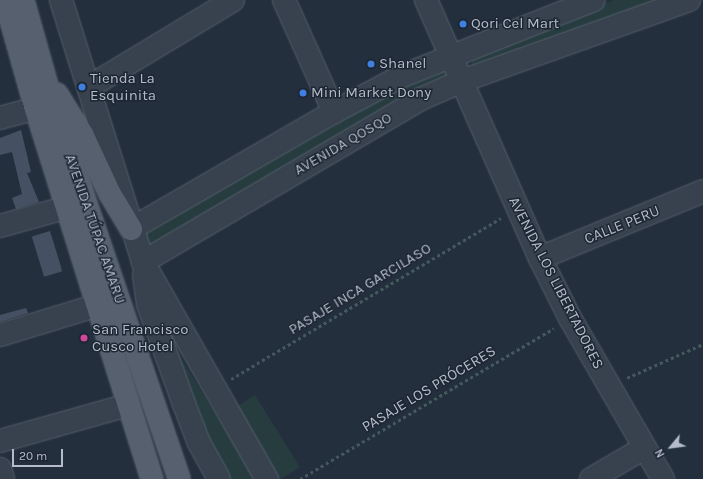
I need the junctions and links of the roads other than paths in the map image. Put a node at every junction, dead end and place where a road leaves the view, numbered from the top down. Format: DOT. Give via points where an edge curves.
graph roads {
  1 [pos="5,0"];
  2 [pos="23,0"];
  3 [pos="61,0"];
  4 [pos="284,0"];
  5 [pos="426,0"];
  6 [pos="594,0"];
  7 [pos="689,0"];
  8 [pos="222,3"];
  9 [pos="451,56"];
  10 [pos="462,81"];
  11 [pos="89,87"];
  12 [pos="51,105"];
  13 [pos="334,112"];
  14 [pos="0,118"];
  15 [pos="703,191"];
  16 [pos="68,207"];
  17 [pos="0,226"];
  18 [pos="131,229"];
  19 [pos="540,258"];
  20 [pos="143,262"];
  21 [pos="98,305"];
  22 [pos="0,336"];
  23 [pos="128,405"];
  24 [pos="0,441"];
  25 [pos="644,448"];
  26 [pos="0,469"];
  27 [pos="3,479"];
  28 [pos="152,479"];
  29 [pos="179,479"];
  30 [pos="219,479"];
  31 [pos="267,479"];
  32 [pos="591,479"];
  33 [pos="663,479"];
  1 -- 12 [label="main road, AVENIDA TÚPAC AMARU"];
  2 -- 12 [label="main road"];
  3 -- 11 [label="street"];
  4 -- 13 [label="street"];
  5 -- 9 [label="street, AVENIDA LOS LIBERTADORES"];
  6 -- 9 [label="street, AVENIDA QOSQO"];
  7 -- 10 [label="street, AVENIDA QOSQO"];
  8 -- 11 [label="street"];
  9 -- 10 [label="street, AVENIDA LOS LIBERTADORES"];
  9 -- 13 [label="street, AVENIDA QOSQO" via="402,76"];
  10 -- 19 [label="street, AVENIDA LOS LIBERTADORES"];
  10 -- 20 [label="street, AVENIDA QOSQO" via="421,99"];
  11 -- 18 [label="street"];
  12 -- 14 [label="street"];
  12 -- 16 [label="main road, AVENIDA TÚPAC AMARU"];
  12 -- 18 [label="main road"];
  12 -- 29 [label="main road, AVENIDA TÚPAC AMARU"];
  13 -- 18 [label="street, AVENIDA QOSQO"];
  15 -- 19 [label="street, CALLE PERU"];
  16 -- 17 [label="street"];
  16 -- 21 [label="main road, AVENIDA TÚPAC AMARU"];
  18 -- 20 [label="street"];
  19 -- 25 [label="street, AVENIDA LOS LIBERTADORES" via="570,318"];
  20 -- 30 [label="street" via="148,304 198,441"];
  20 -- 31 [label="street"];
  21 -- 22 [label="street"];
  21 -- 23 [label="main road, AVENIDA TÚPAC AMARU"];
  23 -- 24 [label="street"];
  23 -- 28 [label="main road, AVENIDA TÚPAC AMARU"];
  25 -- 32 [label="street"];
  25 -- 33 [label="street, AVENIDA LOS LIBERTADORES"];
  26 -- 27 [label="street"];
}
